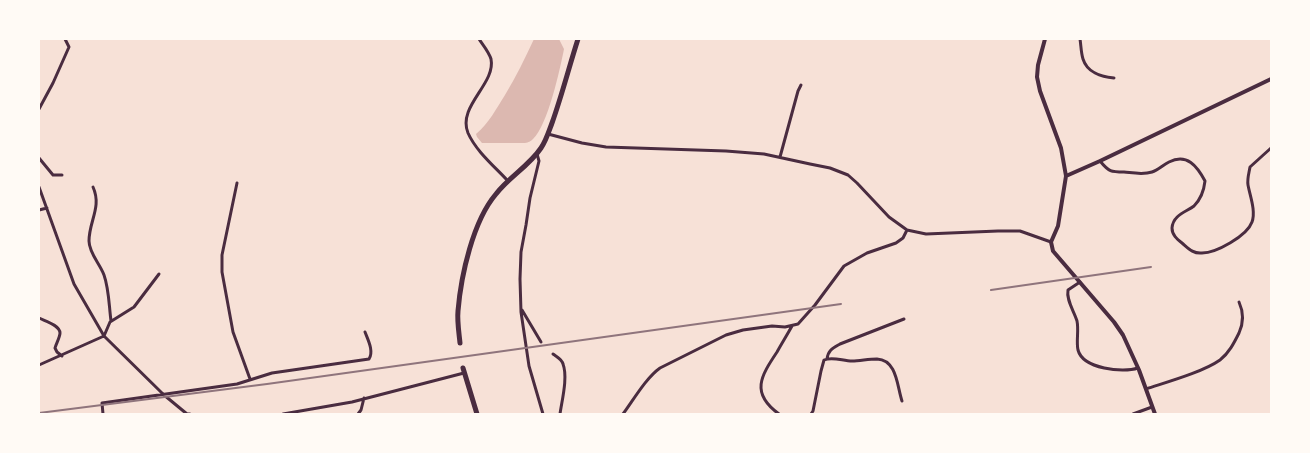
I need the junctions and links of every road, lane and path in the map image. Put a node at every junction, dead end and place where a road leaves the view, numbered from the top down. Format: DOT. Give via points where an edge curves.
graph roads {
  1 [pos="65,39"];
  2 [pos="479,39"];
  3 [pos="578,39"];
  4 [pos="1045,39"];
  5 [pos="1080,39"];
  6 [pos="1114,78"];
  7 [pos="1271,79"];
  8 [pos="801,85"];
  9 [pos="39,109"];
  10 [pos="548,134"];
  11 [pos="1271,148"];
  12 [pos="537,153"];
  13 [pos="39,158"];
  14 [pos="780,158"];
  15 [pos="1101,161"];
  16 [pos="62,175"];
  17 [pos="1066,176"];
  18 [pos="507,180"];
  19 [pos="237,183"];
  20 [pos="39,187"];
  21 [pos="93,187"];
  22 [pos="46,208"];
  23 [pos="39,210"];
  24 [pos="907,230"];
  25 [pos="1051,242"];
  26 [pos="159,274"];
  27 [pos="1080,282"];
  28 [pos="1239,302"];
  29 [pos="521,309"];
  30 [pos="39,318"];
  31 [pos="904,319"];
  32 [pos="111,321"];
  33 [pos="792,326"];
  34 [pos="365,332"];
  35 [pos="104,336"];
  36 [pos="541,342"];
  37 [pos="460,343"];
  38 [pos="553,354"];
  39 [pos="62,356"];
  40 [pos="827,358"];
  41 [pos="39,365"];
  42 [pos="1138,368"];
  43 [pos="464,370"];
  44 [pos="250,379"];
  45 [pos="1146,389"];
  46 [pos="164,395"];
  47 [pos="364,398"];
  48 [pos="902,401"];
  49 [pos="1152,407"];
  50 [pos="103,414"];
  51 [pos="190,414"];
  52 [pos="283,414"];
  53 [pos="358,414"];
  54 [pos="477,414"];
  55 [pos="543,414"];
  56 [pos="560,414"];
  57 [pos="623,414"];
  58 [pos="778,414"];
  59 [pos="811,414"];
  60 [pos="1133,414"];
  61 [pos="1155,414"];
  1 -- 9 [label="street" via="69,47"];
  2 -- 18 [label="street" via="491,67 467,117 467,131 474,145"];
  3 -- 10 [label="main road"];
  4 -- 17 [label="street" via="1038,65 1040,91 1061,148"];
  5 -- 6 [label="street" via="1087,66 1094,73"];
  7 -- 15 [label="street"];
  8 -- 14 [label="street"];
  10 -- 12 [label="main road"];
  10 -- 14 [label="street" via="606,147 726,151"];
  11 -- 15 [label="street" via="1250,166 1252,223 1231,242 1201,253 1175,238 1172,229 1180,214 1193,206 1203,192 1205,181 1196,166 1176,159 1155,171 1135,174 1111,172"];
  12 -- 18 [label="main road"];
  12 -- 29 [label="street" via="539,161 520,252"];
  13 -- 16 [label="street" via="52,175"];
  14 -- 24 [label="street" via="848,175"];
  15 -- 17 [label="street"];
  17 -- 25 [label="street" via="1058,226"];
  18 -- 37 [label="main road" via="487,206 472,243 458,312"];
  19 -- 44 [label="street" via="222,272 233,332"];
  20 -- 22 [label="street"];
  21 -- 32 [label="street" via="97,203 88,244 104,275"];
  22 -- 23 [label="street"];
  22 -- 35 [label="street" via="74,284"];
  24 -- 25 [label="street" via="926,234 1020,231"];
  24 -- 33 [label="street" via="896,243 844,266 815,305"];
  25 -- 27 [label="street" via="1053,250"];
  26 -- 32 [label="street" via="134,307"];
  27 -- 42 [label="street" via="1114,322"];
  27 -- 42 [label="street" via="1067,295 1081,356 1104,369"];
  28 -- 45 [label="street" via="1241,329 1221,360"];
  29 -- 36 [label="street"];
  29 -- 55 [label="street" via="529,366"];
  30 -- 39 [label="street" via="59,329 56,351"];
  31 -- 40 [label="street" via="840,344 831,349"];
  32 -- 35 [label="street"];
  33 -- 57 [label="street" via="726,335 660,368"];
  33 -- 58 [label="street" via="761,381 764,399"];
  34 -- 44 [label="street" via="371,351 369,360"];
  35 -- 39 [label="street"];
  35 -- 46 [label="street"];
  38 -- 56 [label="street" via="563,363"];
  39 -- 41 [label="street"];
  40 -- 48 [label="street" via="887,362 895,372"];
  40 -- 59 [label="street" via="820,371"];
  42 -- 45 [label="street"];
  43 -- 47 [label="street"];
  43 -- 54 [label="main road"];
  44 -- 46 [label="street"];
  45 -- 49 [label="street"];
  46 -- 50 [label="street" via="102,403"];
  46 -- 51 [label="street"];
  47 -- 52 [label="street"];
  47 -- 53 [label="street"];
  49 -- 60 [label="street"];
  49 -- 61 [label="street"];
}
